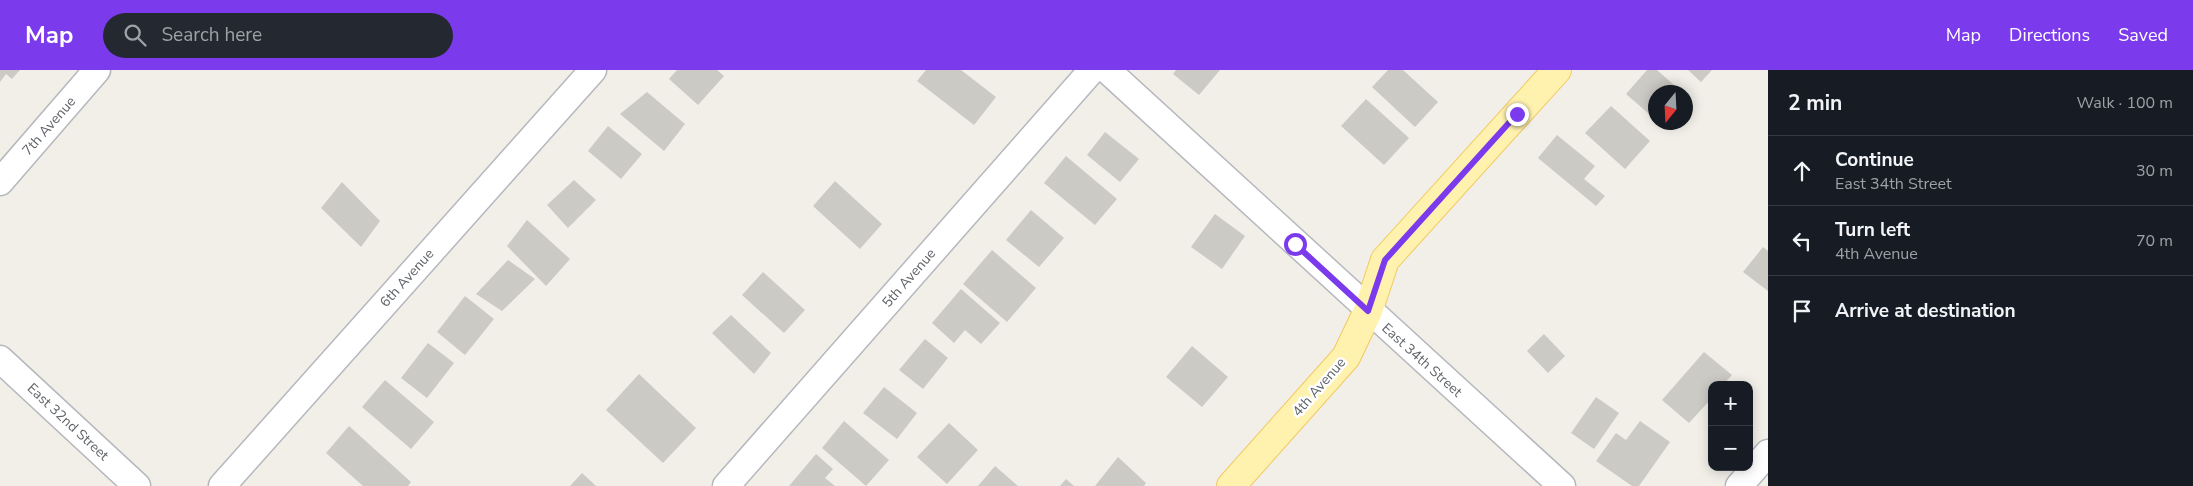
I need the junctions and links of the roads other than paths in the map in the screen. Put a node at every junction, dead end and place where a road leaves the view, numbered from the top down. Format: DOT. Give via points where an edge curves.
graph roads {
  1 [pos="97,70"];
  2 [pos="593,70"];
  3 [pos="1092,70"];
  4 [pos="1107,70"];
  5 [pos="1557,70"];
  6 [pos="0,182"];
  7 [pos="1368,311"];
  8 [pos="0,359"];
  9 [pos="1768,453"];
  10 [pos="137,486"];
  11 [pos="222,486"];
  12 [pos="726,486"];
  13 [pos="1231,486"];
  14 [pos="1562,486"];
  15 [pos="1738,486"];
  1 -- 6 [label="street, 7th Avenue"];
  2 -- 11 [label="street, 6th Avenue"];
  3 -- 12 [label="street, 5th Avenue"];
  4 -- 7 [label="street, East 34th Street"];
  5 -- 7 [label="main road, 4th Avenue" via="1385,260"];
  7 -- 13 [label="main road, 4th Avenue" via="1346,357"];
  7 -- 14 [label="street, East 34th Street"];
  8 -- 10 [label="street, East 32nd Street"];
  9 -- 15 [label="street"];
}
